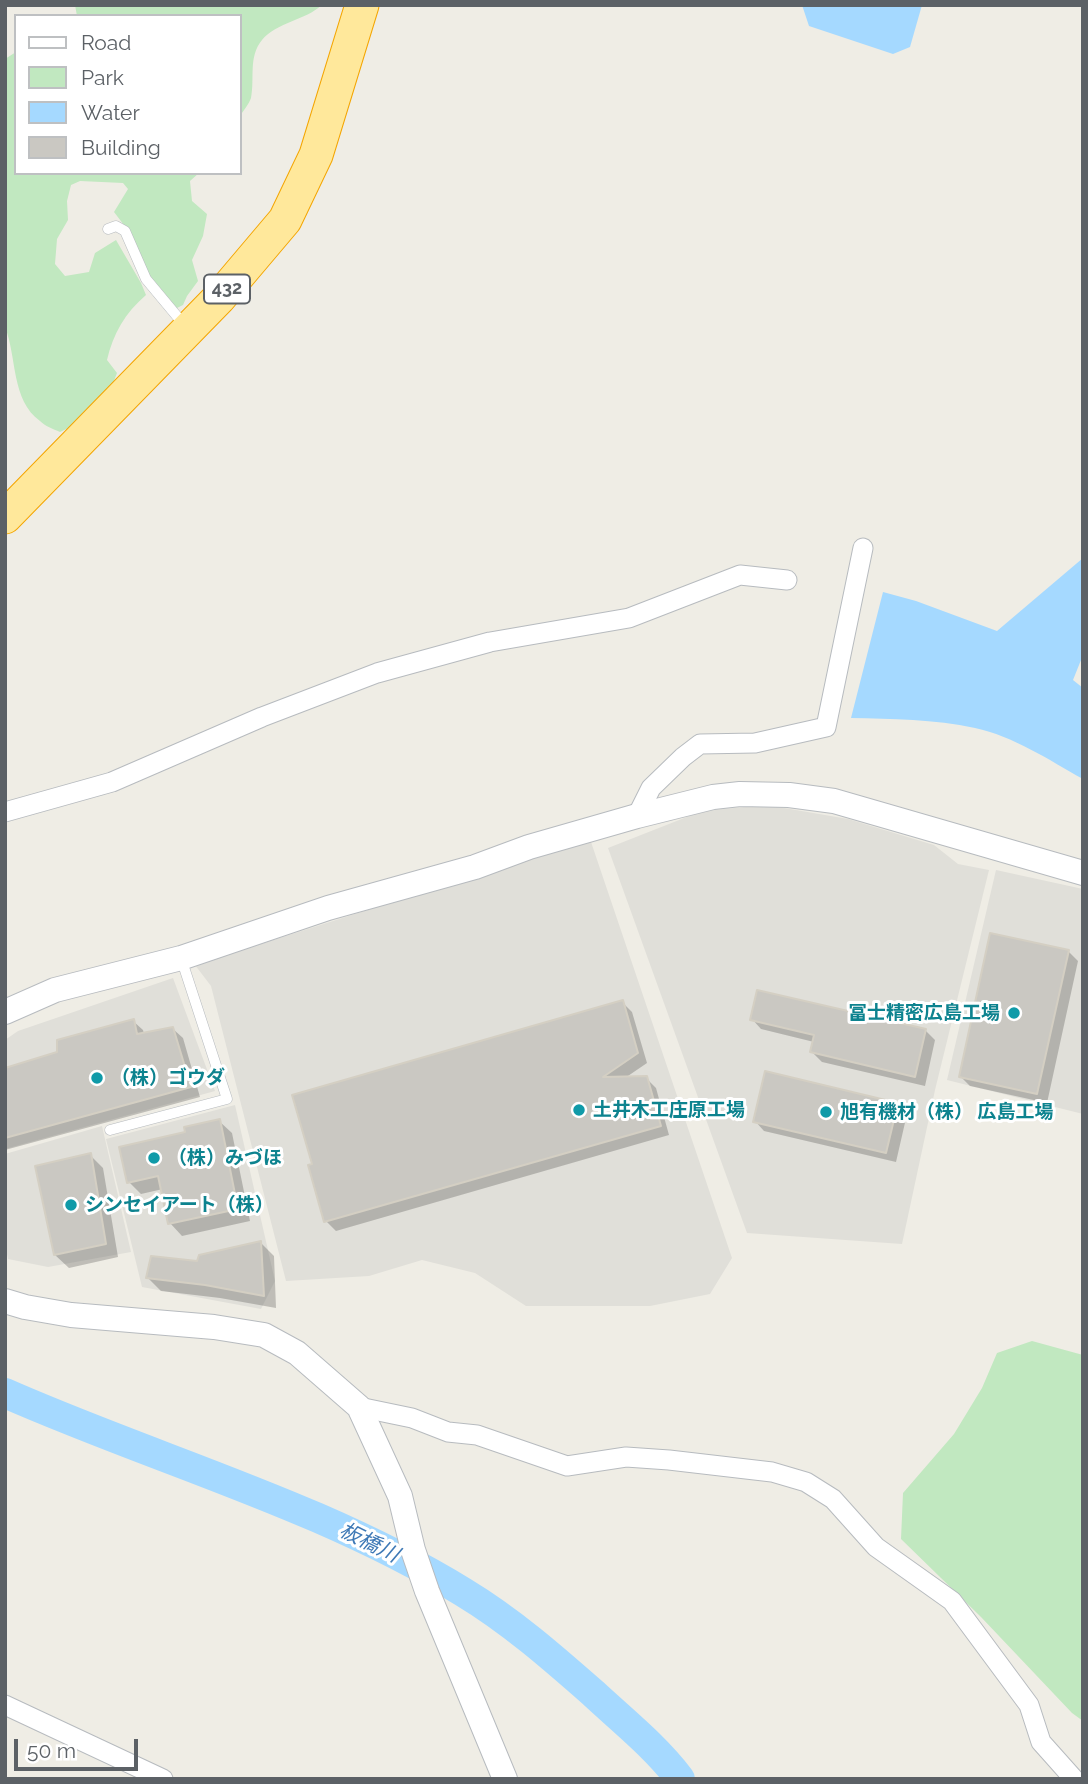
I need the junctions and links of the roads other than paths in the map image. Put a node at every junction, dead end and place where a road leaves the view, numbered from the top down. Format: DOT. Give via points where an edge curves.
graph roads {
  1 [pos="362,5"];
  2 [pos="108,229"];
  3 [pos="188,330"];
  4 [pos="5,517"];
  5 [pos="863,548"];
  6 [pos="787,580"];
  7 [pos="5,813"];
  8 [pos="636,816"];
  9 [pos="1083,873"];
  10 [pos="181,958"];
  11 [pos="5,1012"];
  12 [pos="110,1130"];
  13 [pos="5,1301"];
  14 [pos="359,1407"];
  15 [pos="5,1705"];
  16 [pos="163,1779"];
  17 [pos="505,1779"];
  18 [pos="1074,1779"];
  1 -- 3 [label="highway, 432" via="316,155 285,220"];
  2 -- 3 [label="lane" via="116,226 125,231 146,279"];
  3 -- 4 [label="highway, 432"];
  5 -- 8 [label="street" via="825,727 755,743 700,744 652,788"];
  6 -- 7 [label="street" via="740,575 629,618 490,642 377,673 112,782"];
  8 -- 9 [label="street" via="713,797 789,795 834,801"];
  8 -- 10 [label="street" via="328,908"];
  10 -- 11 [label="street" via="55,990"];
  10 -- 12 [label="lane" via="227,1099"];
  13 -- 14 [label="street" via="71,1315 264,1335 297,1353"];
  14 -- 17 [label="street" via="400,1496 427,1591"];
  14 -- 18 [label="street" via="412,1418 448,1432 477,1435 567,1466 626,1457 658,1459 772,1472 806,1482 833,1499 876,1547 953,1601 1029,1705 1041,1742"];
  15 -- 16 [label="street"];
}
